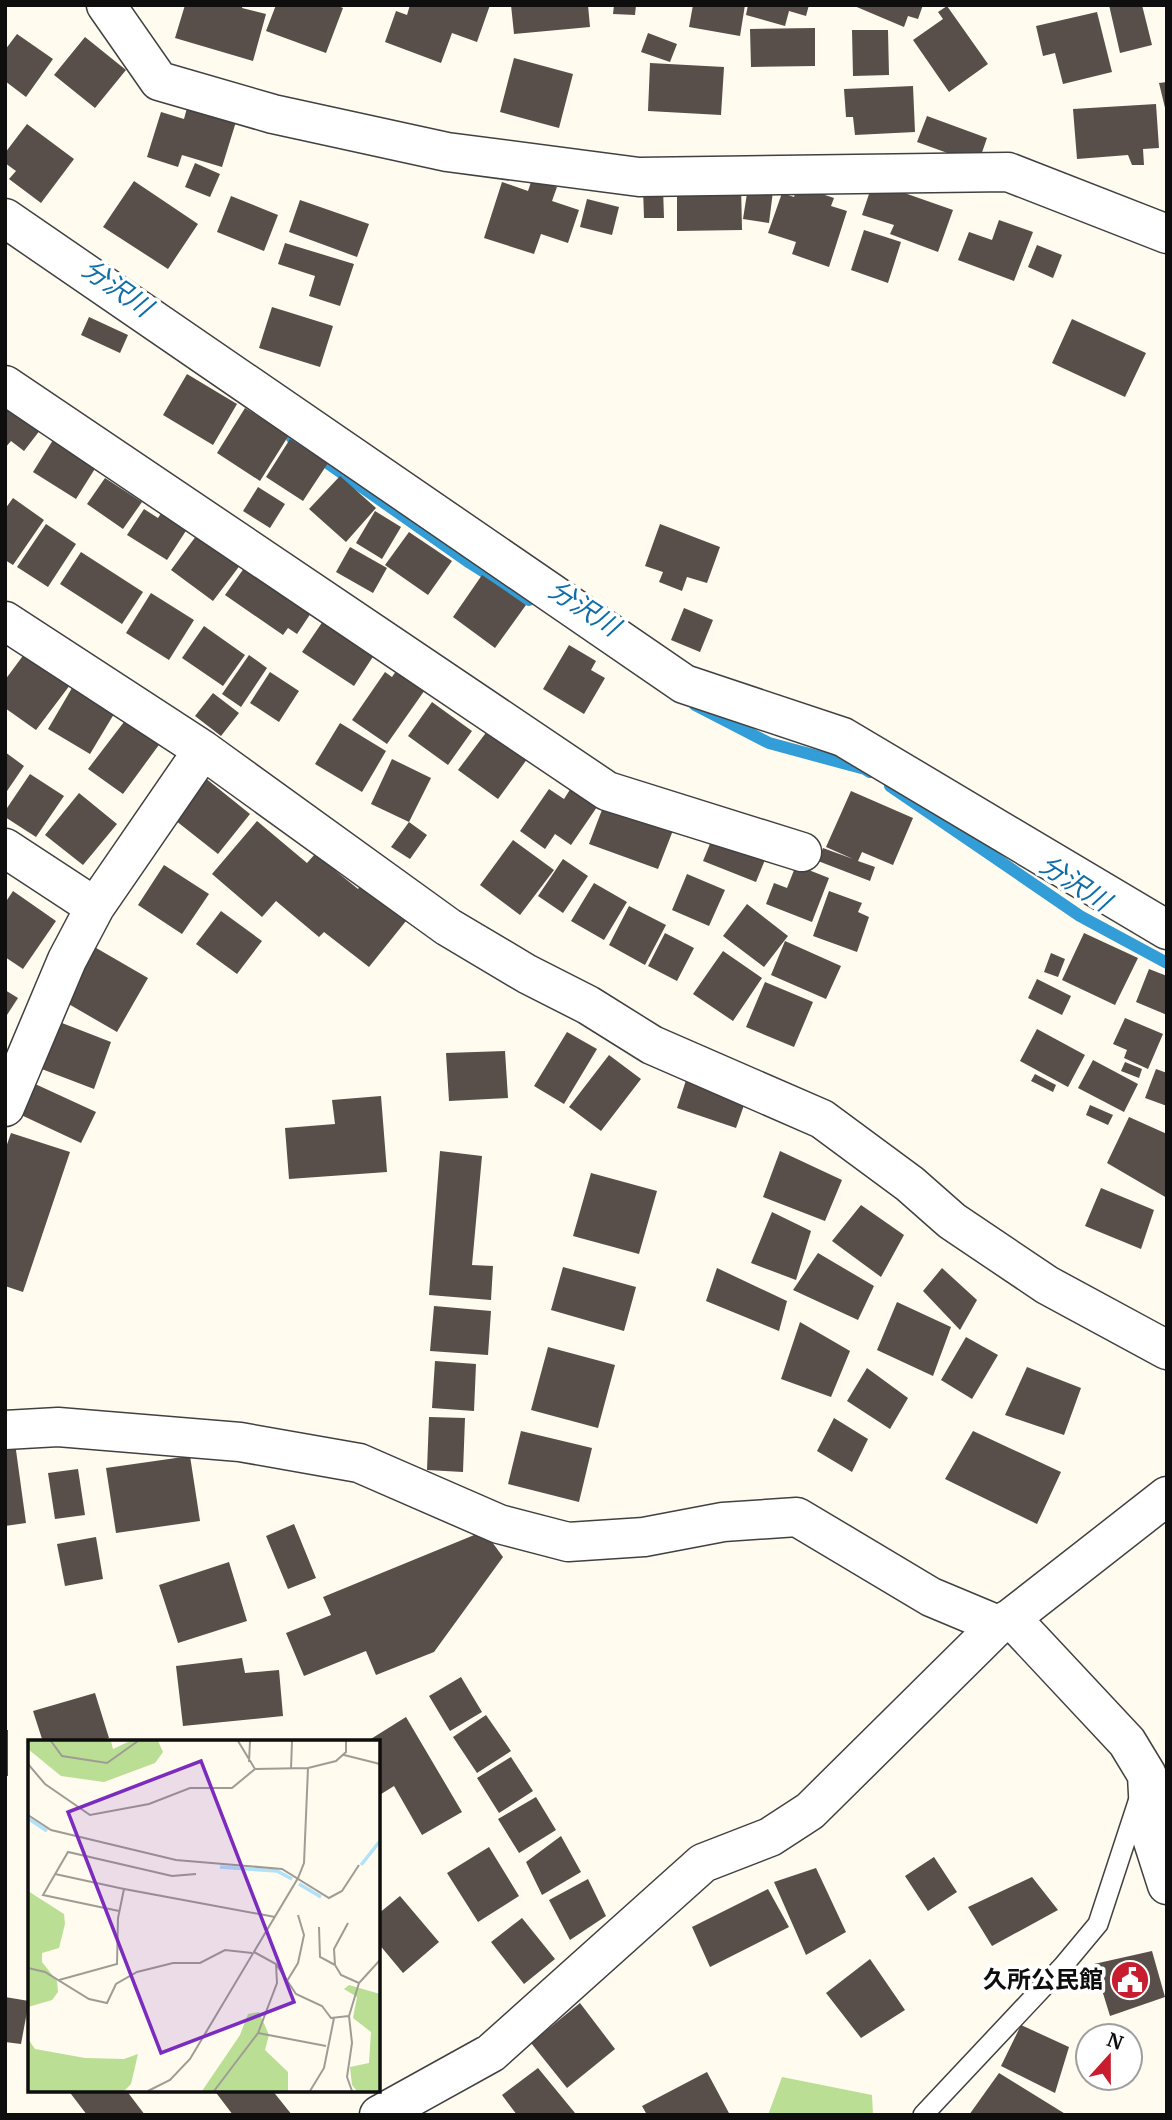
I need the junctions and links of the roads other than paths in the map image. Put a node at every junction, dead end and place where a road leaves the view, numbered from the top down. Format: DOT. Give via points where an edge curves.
graph roads {
  1 [pos="106,5"];
  2 [pos="5,218"];
  3 [pos="1167,234"];
  4 [pos="5,385"];
  5 [pos="5,621"];
  6 [pos="203,750"];
  7 [pos="5,848"];
  8 [pos="802,852"];
  9 [pos="96,907"];
  10 [pos="1167,930"];
  11 [pos="5,1107"];
  12 [pos="1167,1350"];
  13 [pos="5,1430"];
  14 [pos="1167,1496"];
  15 [pos="1005,1622"];
  16 [pos="1147,1775"];
  17 [pos="1167,1885"];
  18 [pos="379,2115"];
  19 [pos="923,2115"];
  1 -- 3 [label="street" via="159,81 273,114 433,149 639,177 1008,172"];
  2 -- 10 [label="street" via="684,684 843,737"];
  4 -- 8 [label="street" via="607,791"];
  5 -- 6 [label="street"];
  6 -- 9 [label="street"];
  6 -- 12 [label="street" via="448,927 652,1045 822,1119 952,1221 1036,1278"];
  7 -- 9 [label="street"];
  9 -- 11 [label="street" via="67,960"];
  13 -- 15 [label="street" via="58,1427 240,1442 359,1462 499,1524 568,1542 797,1517 931,1597"];
  14 -- 15 [label="street"];
  15 -- 16 [label="street" via="1127,1742"];
  15 -- 18 [label="street" via="810,1811 770,1837 703,1863 491,2053"];
  16 -- 17 [label="street" via="1150,1832"];
  16 -- 19 [label="lane" via="1098,1924"];
}
